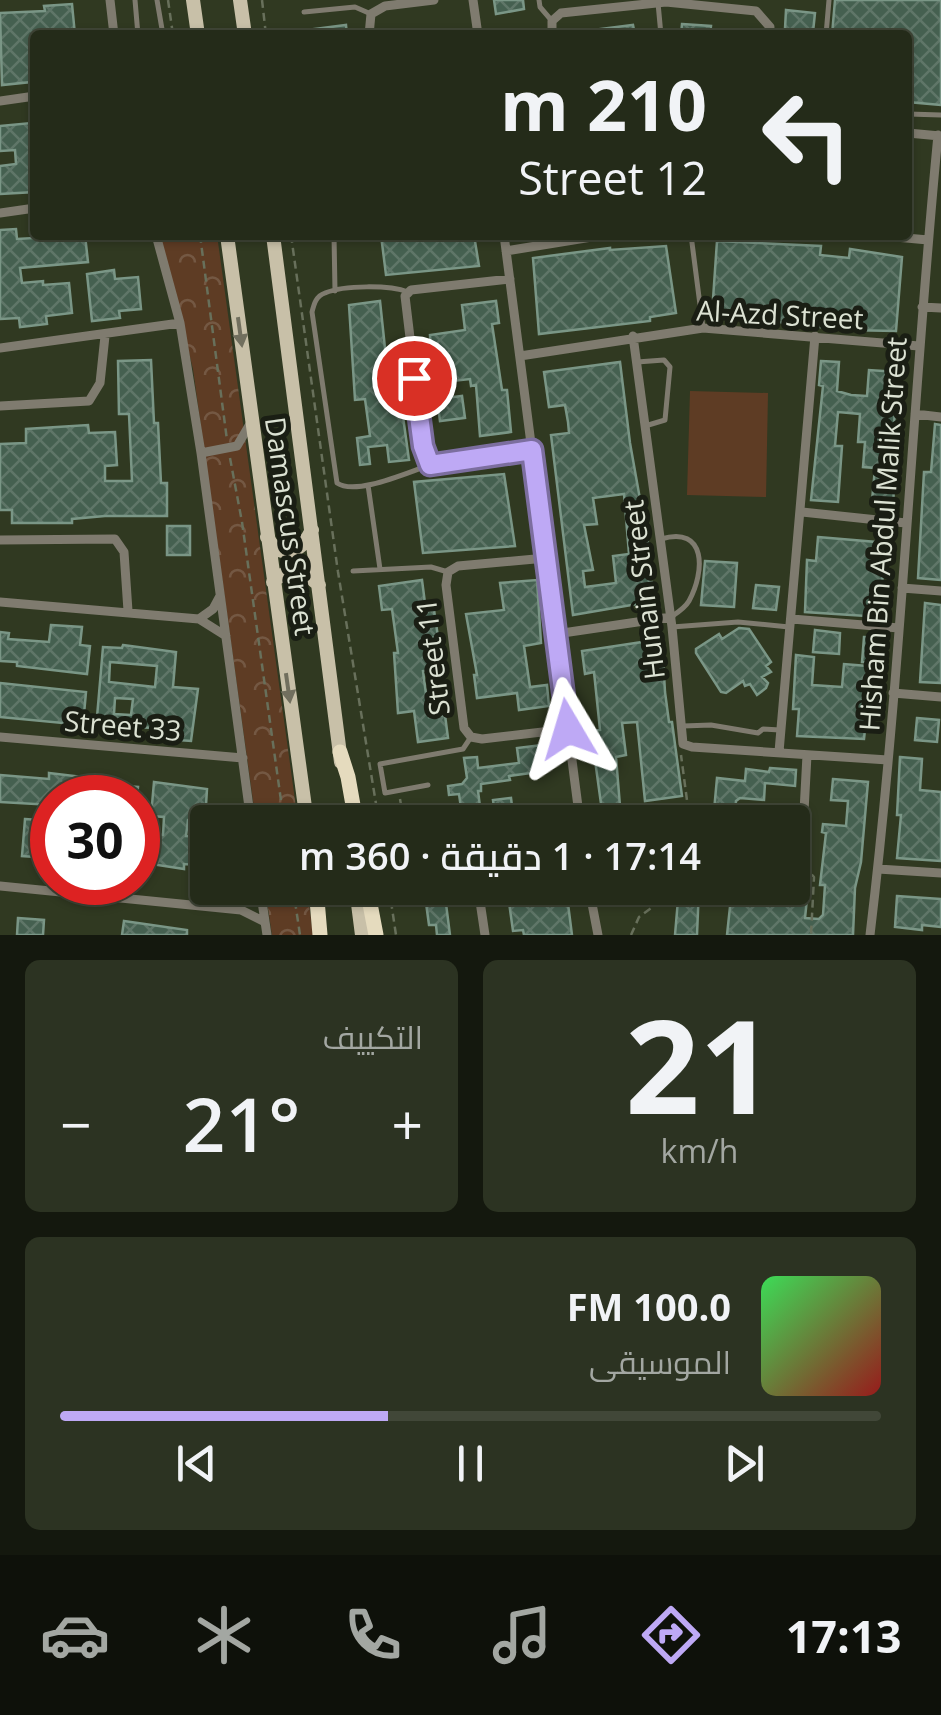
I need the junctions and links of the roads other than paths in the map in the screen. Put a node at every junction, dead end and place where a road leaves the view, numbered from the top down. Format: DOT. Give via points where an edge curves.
graph roads {
  1 [pos="110,0"];
  2 [pos="135,0"];
  3 [pos="157,0"];
  4 [pos="193,0"];
  5 [pos="240,0"];
  6 [pos="434,0"];
  7 [pos="473,0"];
  8 [pos="539,0"];
  9 [pos="828,0"];
  10 [pos="663,2"];
  11 [pos="304,12"];
  12 [pos="371,14"];
  13 [pos="552,21"];
  14 [pos="113,30"];
  15 [pos="138,30"];
  16 [pos="162,30"];
  17 [pos="197,30"];
  18 [pos="244,30"];
  19 [pos="369,30"];
  20 [pos="477,30"];
  21 [pos="552,30"];
  22 [pos="661,30"];
  23 [pos="770,30"];
  24 [pos="826,30"];
  25 [pos="30,97"];
  26 [pos="0,101"];
  27 [pos="912,114"];
  28 [pos="941,115"];
  29 [pos="912,133"];
  30 [pos="939,136"];
  31 [pos="30,209"];
  32 [pos="0,213"];
  33 [pos="912,239"];
  34 [pos="157,240"];
  35 [pos="228,240"];
  36 [pos="274,240"];
  37 [pos="334,240"];
  38 [pos="505,240"];
  39 [pos="573,240"];
  40 [pos="692,240"];
  41 [pos="928,240"];
  42 [pos="506,251"];
  43 [pos="510,279"];
  44 [pos="335,291"];
  45 [pos="408,292"];
  46 [pos="922,307"];
  47 [pos="941,308"];
  48 [pos="180,323"];
  49 [pos="703,328"];
  50 [pos="105,336"];
  51 [pos="633,336"];
  52 [pos="816,336"];
  53 [pos="919,346"];
  54 [pos="0,348"];
  55 [pos="520,356"];
  56 [pos="636,362"];
  57 [pos="0,406"];
  58 [pos="251,411"];
  59 [pos="915,414"];
  60 [pos="941,416"];
  61 [pos="645,426"];
  62 [pos="532,450"];
  63 [pos="202,453"];
  64 [pos="430,465"];
  65 [pos="368,485"];
  66 [pos="802,512"];
  67 [pos="906,523"];
  68 [pos="312,530"];
  69 [pos="267,536"];
  70 [pos="660,539"];
  71 [pos="0,540"];
  72 [pos="546,558"];
  73 [pos="380,569"];
  74 [pos="353,571"];
  75 [pos="448,572"];
  76 [pos="272,582"];
  77 [pos="319,585"];
  78 [pos="902,588"];
  79 [pos="941,591"];
  80 [pos="220,594"];
  81 [pos="0,602"];
  82 [pos="128,612"];
  83 [pos="199,620"];
  84 [pos="672,622"];
  85 [pos="791,623"];
  86 [pos="899,628"];
  87 [pos="556,634"];
  88 [pos="226,636"];
  89 [pos="893,693"];
  90 [pos="941,698"];
  91 [pos="680,726"];
  92 [pos="568,729"];
  93 [pos="781,730"];
  94 [pos="0,737"];
  95 [pos="471,737"];
  96 [pos="340,752"];
  97 [pos="779,752"];
  98 [pos="807,755"];
  99 [pos="243,758"];
  100 [pos="888,760"];
  101 [pos="428,785"];
  102 [pos="249,805"];
  103 [pos="305,805"];
  104 [pos="346,805"];
  105 [pos="353,805"];
  106 [pos="578,805"];
  107 [pos="804,805"];
  108 [pos="878,869"];
  109 [pos="941,873"];
  110 [pos="0,886"];
  111 [pos="246,905"];
  112 [pos="262,905"];
  113 [pos="319,905"];
  114 [pos="358,905"];
  115 [pos="370,905"];
  116 [pos="481,905"];
  117 [pos="592,905"];
  118 [pos="241,910"];
  119 [pos="265,922"];
  120 [pos="267,935"];
  121 [pos="323,935"];
  122 [pos="362,935"];
  123 [pos="376,935"];
  124 [pos="485,935"];
  125 [pos="598,935"];
  126 [pos="870,935"];
  1 -- 14 [label="street"];
  2 -- 15 [label="lane"];
  3 -- 16 [label="lane"];
  4 -- 17 [label="main road"];
  5 -- 18 [label="main road"];
  6 -- 12 [label="street"];
  7 -- 20 [label="street"];
  8 -- 13 [label="lane"];
  9 -- 24 [label="lane"];
  10 -- 13 [label="street" via="561,13"];
  10 -- 22 [label="lane"];
  10 -- 23 [label="street" via="756,10"];
  11 -- 12 [label="lane" via="355,7"];
  12 -- 19 [label="street"];
  13 -- 21 [label="street"];
  25 -- 26 [label="street"];
  27 -- 28 [label="lane"];
  29 -- 30 [label="street"];
  30 -- 41 [label="street, Hisham Bin Abdul Malik Street"];
  31 -- 32 [label="street"];
  33 -- 41 [label="street"];
  34 -- 48 [label="street"];
  35 -- 58 [label="main road, Damascus Street, one-way"];
  36 -- 68 [label="main road, Damascus Street"];
  37 -- 44 [label="lane"];
  38 -- 42 [label="street"];
  39 -- 42 [label="street"];
  40 -- 49 [label="lane"];
  41 -- 46 [label="street, Hisham Bin Abdul Malik Street"];
  42 -- 43 [label="street"];
  43 -- 45 [label="street"];
  43 -- 55 [label="street"];
  44 -- 45 [label="lane"];
  44 -- 65 [label="lane" via="317,298 312,312 335,480 347,488"];
  45 -- 64 [label="street"];
  46 -- 47 [label="street"];
  46 -- 53 [label="street, Hisham Bin Abdul Malik Street"];
  48 -- 50 [label="street"];
  48 -- 63 [label="street"];
  49 -- 51 [label="street, Al-Azd Street"];
  49 -- 52 [label="street, Al-Azd Street"];
  50 -- 54 [label="street"];
  50 -- 57 [label="street" via="100,384 89,402"];
  51 -- 55 [label="street, Al-Azd Street"];
  51 -- 56 [label="street, Hunain Street"];
  52 -- 53 [label="street, Al-Azd Street"];
  52 -- 66 [label="street"];
  53 -- 59 [label="street, Hisham Bin Abdul Malik Street"];
  55 -- 62 [label="street"];
  56 -- 61 [label="street, Hunain Street"];
  56 -- 61 [label="lane" via="664,360 670,367 665,420"];
  58 -- 63 [label="street" via="243,440"];
  58 -- 69 [label="main road, Damascus Street"];
  59 -- 60 [label="street"];
  59 -- 67 [label="street, Hisham Bin Abdul Malik Street"];
  61 -- 70 [label="street, Hunain Street"];
  62 -- 64 [label="street"];
  62 -- 72 [label="street"];
  63 -- 80 [label="street"];
  64 -- 65 [label="lane"];
  65 -- 73 [label="lane"];
  66 -- 67 [label="street"];
  66 -- 85 [label="street"];
  67 -- 78 [label="street, Hisham Bin Abdul Malik Street"];
  68 -- 69 [label="main road" via="291,552 274,548"];
  68 -- 77 [label="main road, Damascus Street"];
  69 -- 76 [label="main road, Damascus Street"];
  70 -- 84 [label="street, Hunain Street"];
  70 -- 84 [label="lane" via="684,535 698,552 696,583"];
  71 -- 82 [label="street" via="115,539 124,552"];
  72 -- 75 [label="street, Street 11"];
  72 -- 87 [label="street"];
  73 -- 74 [label="lane"];
  73 -- 75 [label="lane"];
  75 -- 95 [label="street, Street 11" via="464,728"];
  76 -- 77 [label="main road" via="295,570"];
  76 -- 103 [label="main road, Damascus Street, one-way"];
  77 -- 96 [label="main road, Damascus Street"];
  78 -- 79 [label="street"];
  78 -- 86 [label="street, Hisham Bin Abdul Malik Street"];
  80 -- 83 [label="street"];
  80 -- 88 [label="street"];
  81 -- 82 [label="street"];
  82 -- 83 [label="street"];
  83 -- 88 [label="street"];
  84 -- 85 [label="lane"];
  84 -- 87 [label="street"];
  84 -- 91 [label="street, Hunain Street"];
  85 -- 86 [label="street"];
  85 -- 93 [label="street"];
  86 -- 89 [label="street, Hisham Bin Abdul Malik Street"];
  87 -- 92 [label="street"];
  88 -- 99 [label="street"];
  89 -- 90 [label="street"];
  89 -- 100 [label="street, Hisham Bin Abdul Malik Street"];
  91 -- 93 [label="lane"];
  91 -- 97 [label="street, Hunain Street" via="684,744 692,747"];
  92 -- 95 [label="street, Street 11"];
  92 -- 106 [label="street"];
  93 -- 97 [label="street"];
  94 -- 99 [label="street, Street 33"];
  95 -- 101 [label="lane" via="463,749 380,764 385,793"];
  96 -- 104 [label="main road, Damascus Street"];
  96 -- 105 [label="highway"];
  97 -- 98 [label="street"];
  98 -- 100 [label="street"];
  98 -- 107 [label="street"];
  99 -- 102 [label="street"];
  100 -- 108 [label="street, Hisham Bin Abdul Malik Street"];
  108 -- 109 [label="street"];
  108 -- 126 [label="street, Hisham Bin Abdul Malik Street"];
  110 -- 118 [label="street"];
  111 -- 118 [label="street"];
  112 -- 119 [label="street"];
  113 -- 121 [label="highway"];
  114 -- 122 [label="main road"];
  115 -- 123 [label="highway"];
  116 -- 124 [label="street"];
  117 -- 125 [label="street"];
  118 -- 119 [label="street"];
  119 -- 120 [label="street"];
}
